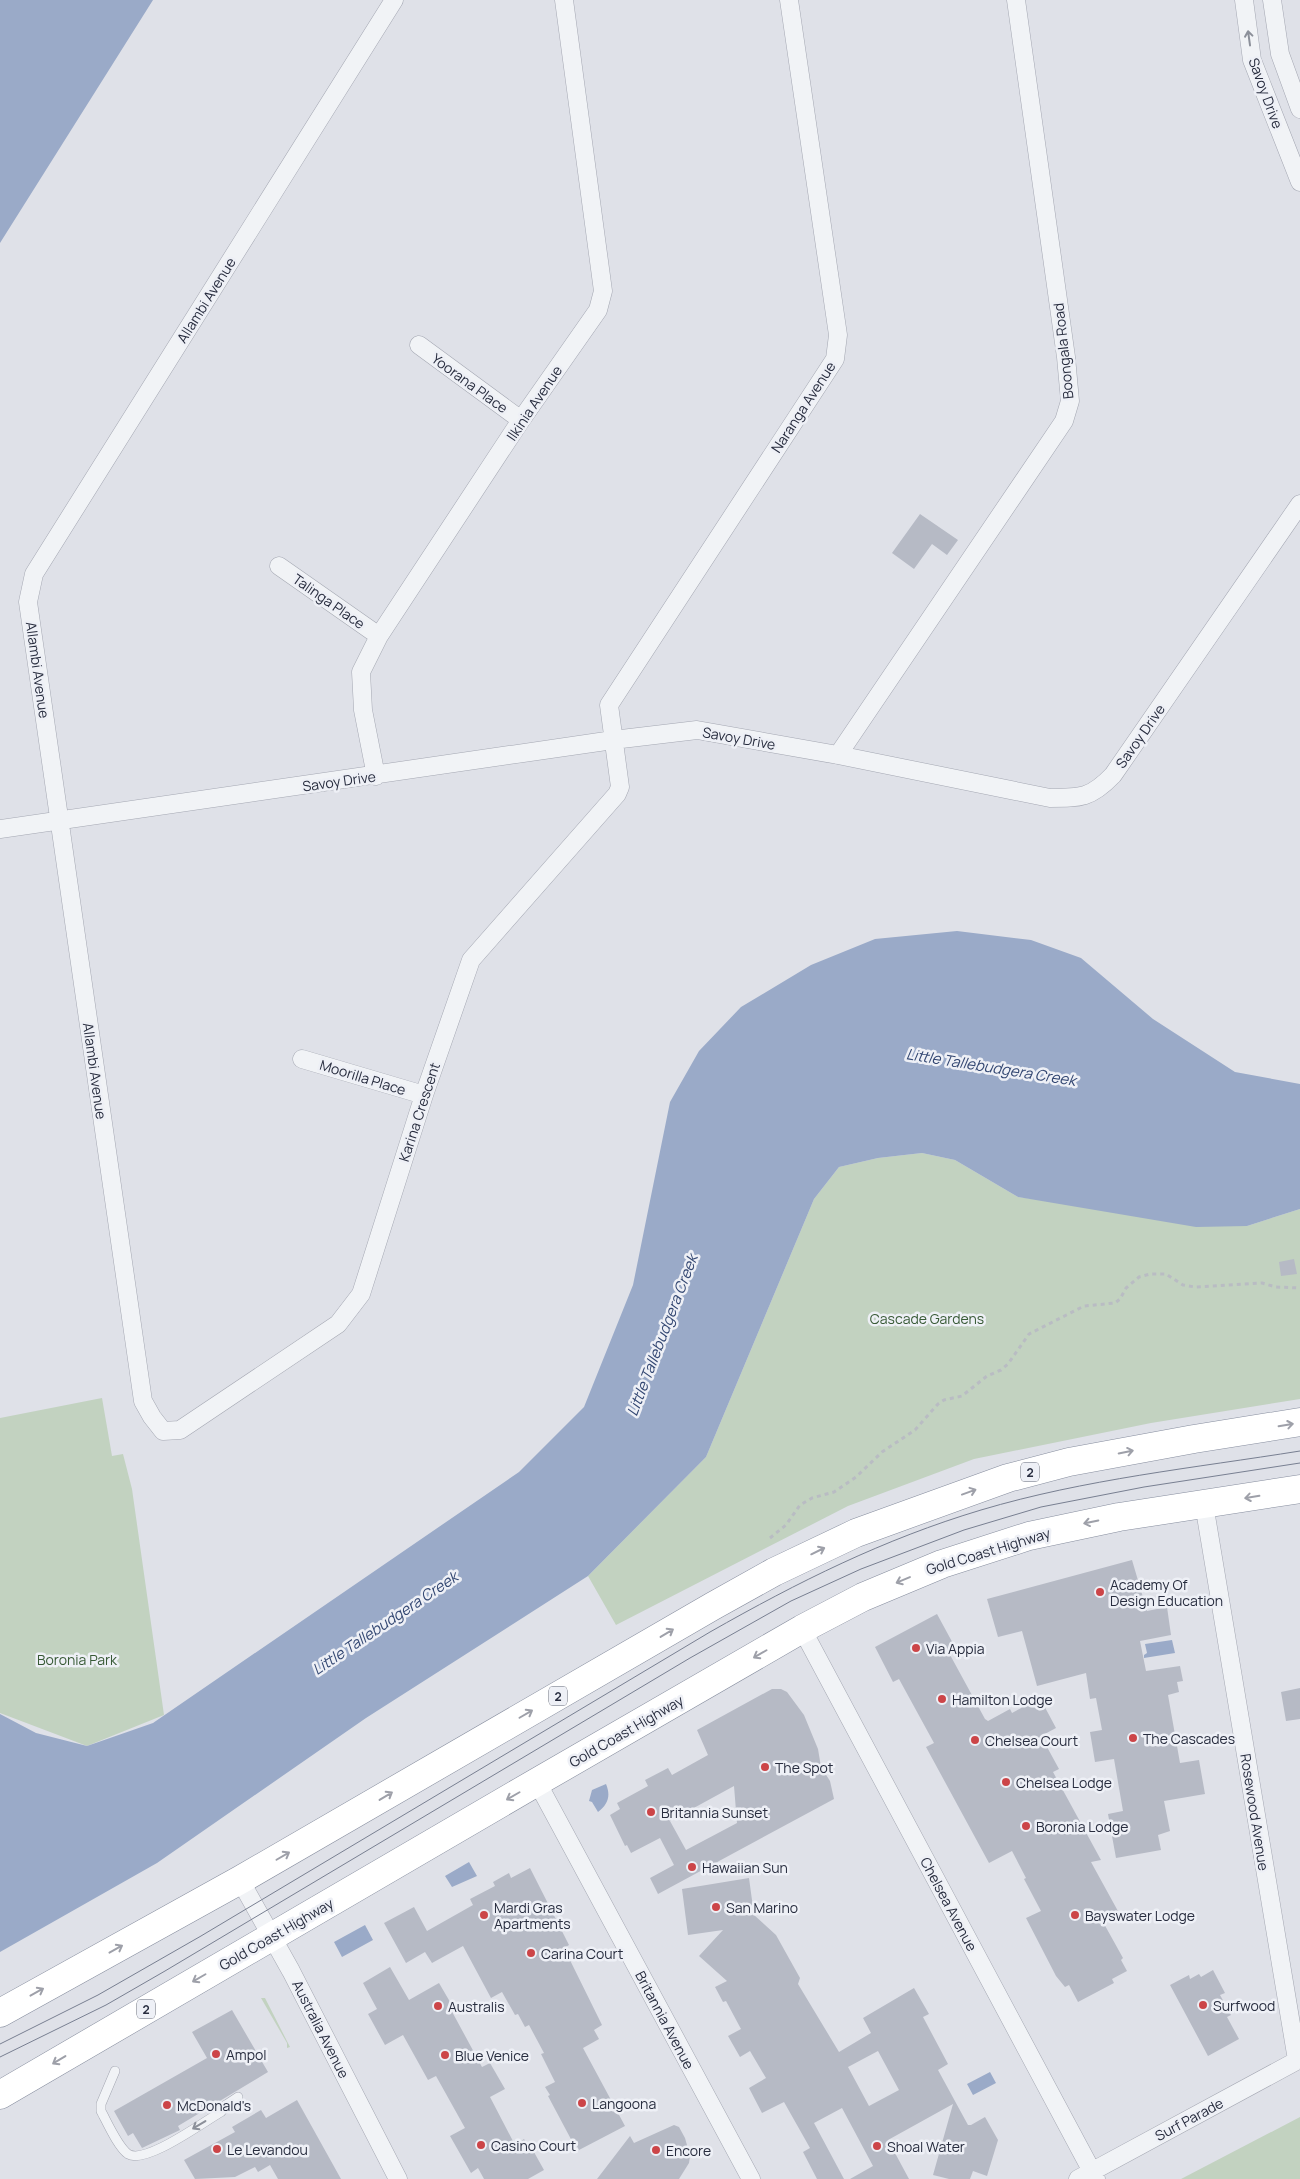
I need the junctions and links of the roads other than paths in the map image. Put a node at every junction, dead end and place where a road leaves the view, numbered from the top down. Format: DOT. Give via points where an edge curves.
graph roads {
  1 [pos="394,0"];
  2 [pos="564,0"];
  3 [pos="789,0"];
  4 [pos="1016,0"];
  5 [pos="1244,0"];
  6 [pos="1272,0"];
  7 [pos="1300,109"];
  8 [pos="1300,182"];
  9 [pos="419,345"];
  10 [pos="521,420"];
  11 [pos="1300,504"];
  12 [pos="279,566"];
  13 [pos="378,636"];
  14 [pos="613,740"];
  15 [pos="838,755"];
  16 [pos="376,776"];
  17 [pos="59,821"];
  18 [pos="0,829"];
  19 [pos="302,1059"];
  20 [pos="424,1095"];
  21 [pos="1300,1422"];
  22 [pos="162,1431"];
  23 [pos="1300,1489"];
  24 [pos="1204,1504"];
  25 [pos="802,1629"];
  26 [pos="537,1782"];
  27 [pos="240,1880"];
  28 [pos="272,1937"];
  29 [pos="0,2013"];
  30 [pos="1298,2060"];
  31 [pos="115,2071"];
  32 [pos="0,2095"];
  33 [pos="238,2097"];
  34 [pos="1089,2176"];
  35 [pos="398,2179"];
  36 [pos="751,2179"];
  1 -- 17 [label="street, Allambi Avenue" via="34,574 28,602"];
  2 -- 10 [label="street, Ilkinia Avenue" via="603,291 598,310"];
  3 -- 14 [label="street, Naranga Avenue" via="838,335 835,359 609,706"];
  4 -- 15 [label="street, Boongala Road" via="1070,401 1064,421"];
  8 -- 5 [label="street, Savoy Drive, one-way" via="1252,60"];
  6 -- 7 [label="street, Savoy Drive" via="1280,54"];
  9 -- 10 [label="street, Yoorana Place"];
  10 -- 13 [label="street, Ilkinia Avenue"];
  11 -- 15 [label="street, Savoy Drive" via="1113,775 1099,790 1081,798 1050,798"];
  12 -- 13 [label="street, Talinga Place"];
  13 -- 16 [label="street, Ilkinia Avenue" via="361,672 363,710"];
  14 -- 15 [label="street, Savoy Drive" via="697,730"];
  14 -- 16 [label="street, Savoy Drive"];
  14 -- 20 [label="street, Karina Crescent" via="620,787 617,794 471,960"];
  16 -- 17 [label="street, Savoy Drive"];
  17 -- 18 [label="street, Savoy Drive"];
  17 -- 22 [label="street, Allambi Avenue" via="143,1400"];
  19 -- 20 [label="street, Moorilla Place"];
  20 -- 22 [label="street, Karina Crescent" via="361,1294 338,1324 180,1430"];
  27 -- 21 [label="highway, 2, one-way" via="712,1606 856,1533 1008,1478 1069,1462"];
  23 -- 24 [label="highway, Gold Coast Highway / 2, one-way"];
  24 -- 25 [label="highway, Gold Coast Highway / 2, one-way" via="1068,1527 982,1550 900,1581"];
  24 -- 30 [label="street, Rosewood Avenue"];
  25 -- 26 [label="highway, Gold Coast Highway / 2, one-way"];
  25 -- 34 [label="street, Chelsea Avenue"];
  26 -- 28 [label="highway, Gold Coast Highway / 2, one-way"];
  26 -- 36 [label="street, Britannia Avenue"];
  27 -- 28 [label="street, Australia Avenue"];
  29 -- 27 [label="highway, 2, one-way"];
  28 -- 32 [label="highway, Gold Coast Highway / 2, one-way"];
  28 -- 35 [label="street, Australia Avenue"];
  30 -- 34 [label="street, Surf Parade"];
  33 -- 31 [label="lane, one-way" via="221,2112 157,2150 135,2157 126,2153 101,2111 100,2104"];
}
